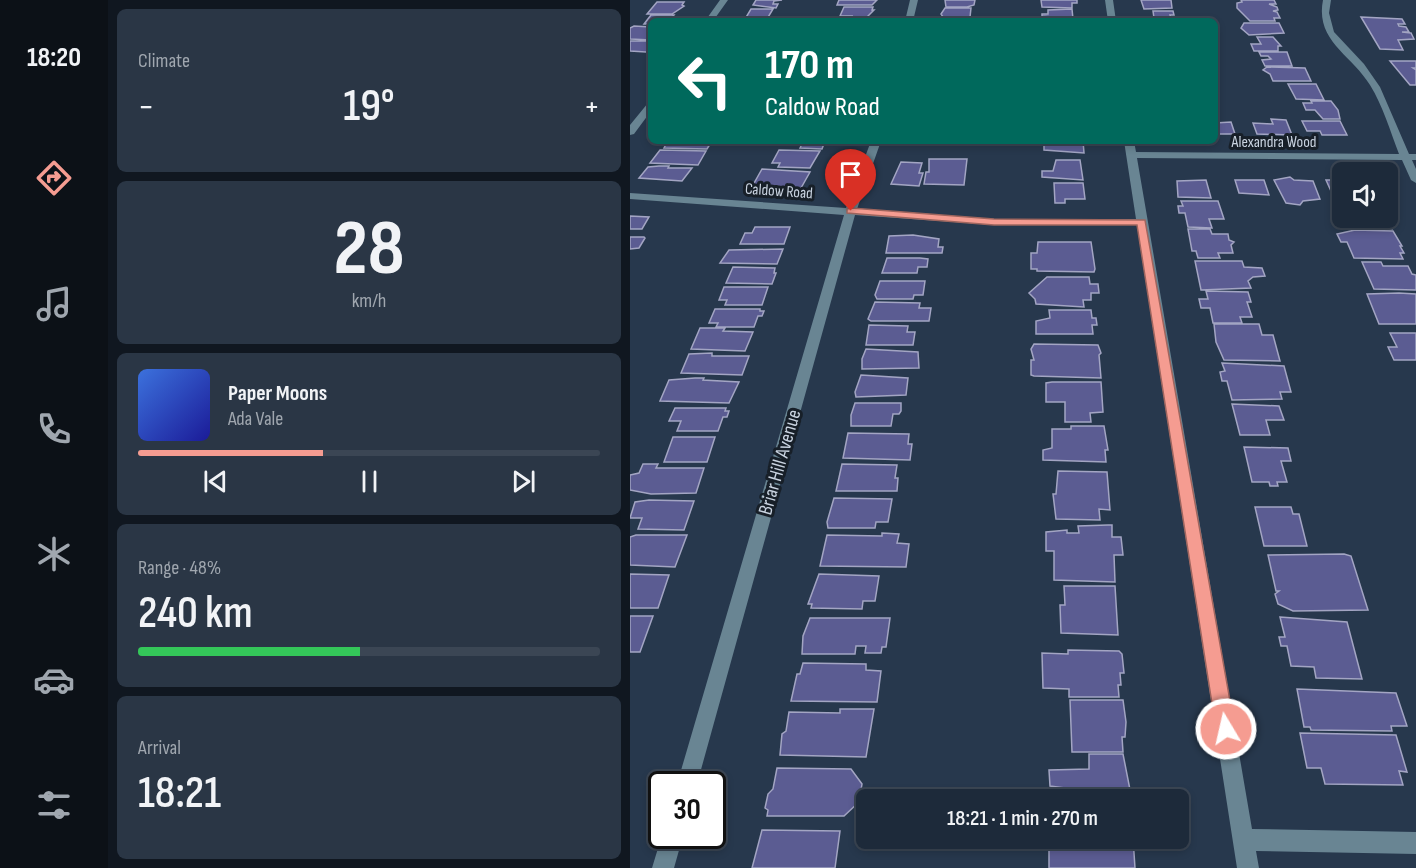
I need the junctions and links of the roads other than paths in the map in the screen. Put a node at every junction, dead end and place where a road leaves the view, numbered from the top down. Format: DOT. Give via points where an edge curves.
graph roads {
  1 [pos="724,0"];
  2 [pos="914,0"];
  3 [pos="1109,0"];
  4 [pos="1327,0"];
  5 [pos="711,18"];
  6 [pos="910,18"];
  7 [pos="1112,18"];
  8 [pos="648,109"];
  9 [pos="630,132"];
  10 [pos="875,144"];
  11 [pos="1129,144"];
  12 [pos="1131,155"];
  13 [pos="1410,157"];
  14 [pos="1416,180"];
  15 [pos="630,196"];
  16 [pos="851,211"];
  17 [pos="1142,222"];
  18 [pos="691,771"];
  19 [pos="1244,840"];
  20 [pos="1416,843"];
  21 [pos="668,849"];
  22 [pos="663,868"];
  23 [pos="1248,868"];
  1 -- 5 [label="street"];
  2 -- 6 [label="street"];
  3 -- 7 [label="street"];
  4 -- 13 [label="street" via="1323,21 1327,30 1368,74"];
  8 -- 9 [label="street"];
  10 -- 16 [label="street, Briar Hill Avenue"];
  11 -- 12 [label="street"];
  12 -- 13 [label="street, Alexandra Wood"];
  12 -- 17 [label="street"];
  13 -- 14 [label="street"];
  15 -- 16 [label="street, Caldow Road"];
  16 -- 17 [label="street, Caldow Road" via="994,222"];
  16 -- 18 [label="street, Briar Hill Avenue"];
  17 -- 19 [label="street"];
  19 -- 20 [label="street"];
  19 -- 23 [label="street"];
  21 -- 22 [label="street"];
}
